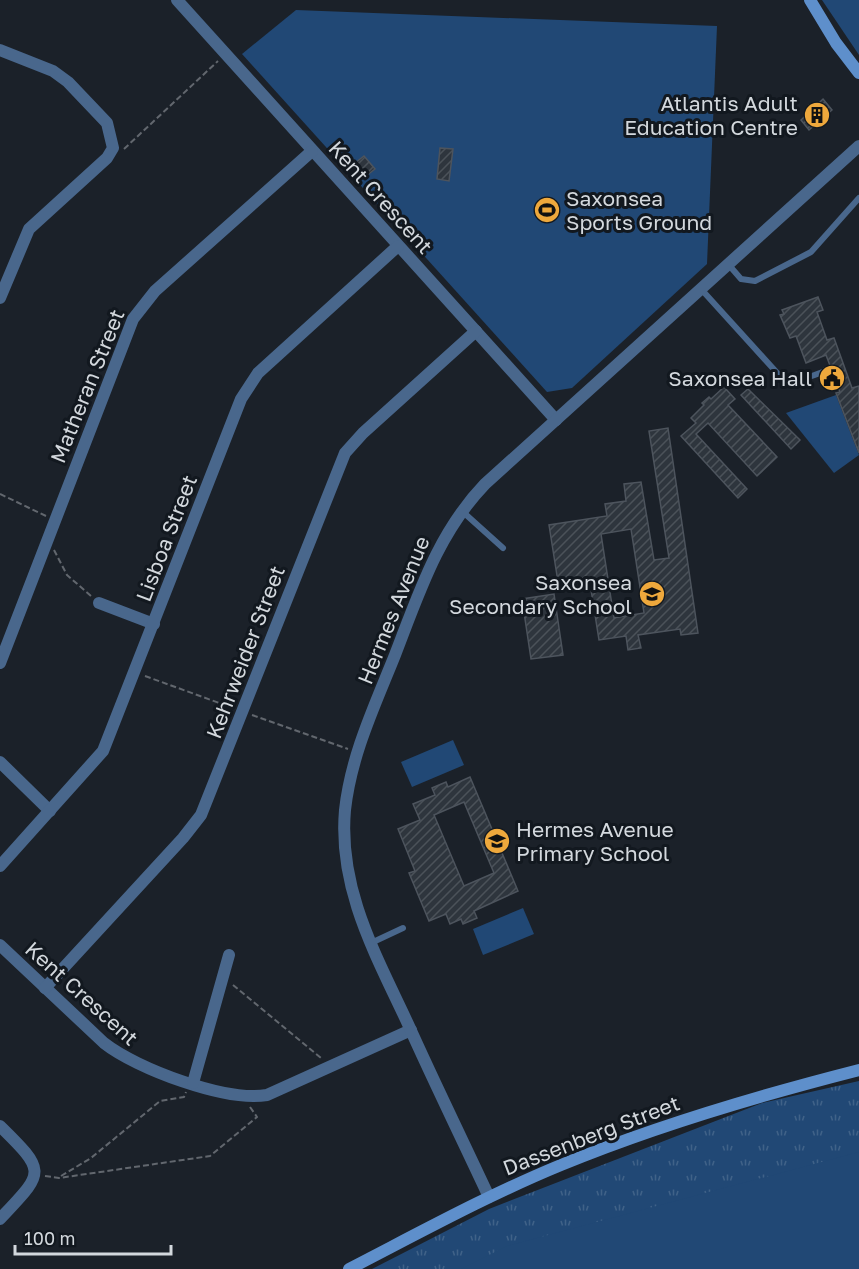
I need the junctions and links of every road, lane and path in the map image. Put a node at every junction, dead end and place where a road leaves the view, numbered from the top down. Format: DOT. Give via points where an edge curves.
graph roads {
  1 [pos="177,0"];
  2 [pos="810,0"];
  3 [pos="0,50"];
  4 [pos="226,54"];
  5 [pos="859,73"];
  6 [pos="859,146"];
  7 [pos="113,148"];
  8 [pos="312,151"];
  9 [pos="859,198"];
  10 [pos="399,246"];
  11 [pos="728,264"];
  12 [pos="701,289"];
  13 [pos="0,298"];
  14 [pos="476,331"];
  15 [pos="828,370"];
  16 [pos="556,420"];
  17 [pos="461,511"];
  18 [pos="502,548"];
  19 [pos="99,603"];
  20 [pos="154,624"];
  21 [pos="0,663"];
  22 [pos="0,762"];
  23 [pos="50,811"];
  24 [pos="0,866"];
  25 [pos="403,928"];
  26 [pos="370,943"];
  27 [pos="0,945"];
  28 [pos="229,955"];
  29 [pos="222,976"];
  30 [pos="45,988"];
  31 [pos="411,1030"];
  32 [pos="327,1068"];
  33 [pos="859,1070"];
  34 [pos="193,1083"];
  35 [pos="244,1097"];
  36 [pos="0,1126"];
  37 [pos="36,1175"];
  38 [pos="59,1178"];
  39 [pos="489,1197"];
  40 [pos="0,1219"];
  41 [pos="349,1269"];
  1 -- 4 [label="street, Kent Crescent"];
  2 -- 5 [label="main road"];
  3 -- 7 [label="street" via="53,71 68,82 107,123"];
  4 -- 7 [label="path" via="122,150"];
  4 -- 8 [label="street, Kent Crescent"];
  6 -- 11 [label="street, Hermes Avenue"];
  7 -- 13 [label="street" via="107,158 29,229"];
  8 -- 10 [label="street, Kent Crescent"];
  8 -- 21 [label="street, Matheran Street" via="155,291 133,319"];
  9 -- 11 [label="lane" via="817,247 755,281 741,279"];
  10 -- 14 [label="street, Kent Crescent"];
  10 -- 20 [label="street, Lisboa Street" via="249,386"];
  11 -- 12 [label="street, Hermes Avenue"];
  12 -- 15 [label="lane" via="779,375 801,380"];
  12 -- 16 [label="street, Hermes Avenue"];
  14 -- 16 [label="street, Kent Crescent"];
  14 -- 30 [label="street, Kehrweider Street" via="345,453 201,814"];
  16 -- 17 [label="street, Hermes Avenue"];
  17 -- 18 [label="lane"];
  17 -- 26 [label="street, Hermes Avenue" via="430,565 351,776 344,829 346,864 358,916"];
  19 -- 20 [label="street"];
  20 -- 23 [label="street, Lisboa Street" via="103,751"];
  22 -- 23 [label="street"];
  23 -- 24 [label="street, Lisboa Street"];
  25 -- 26 [label="lane"];
  26 -- 31 [label="street, Hermes Avenue"];
  27 -- 30 [label="street, Kent Crescent"];
  28 -- 29 [label="street"];
  29 -- 32 [label="path" via="320,1056"];
  29 -- 34 [label="street"];
  30 -- 34 [label="street, Kent Crescent" via="122,1057"];
  31 -- 32 [label="street, Kent Crescent"];
  31 -- 39 [label="street, Hermes Avenue"];
  32 -- 35 [label="street, Kent Crescent" via="267,1095"];
  33 -- 39 [label="main road, Dassenberg Street" via="743,1100 652,1130"];
  34 -- 35 [label="street, Kent Crescent"];
  34 -- 38 [label="path" via="184,1097 160,1101 91,1158"];
  35 -- 38 [label="path" via="257,1117 210,1156"];
  36 -- 37 [label="street" via="32,1159"];
  37 -- 38 [label="path"];
  37 -- 40 [label="street"];
  39 -- 41 [label="main road, Dassenberg Street"];
}
